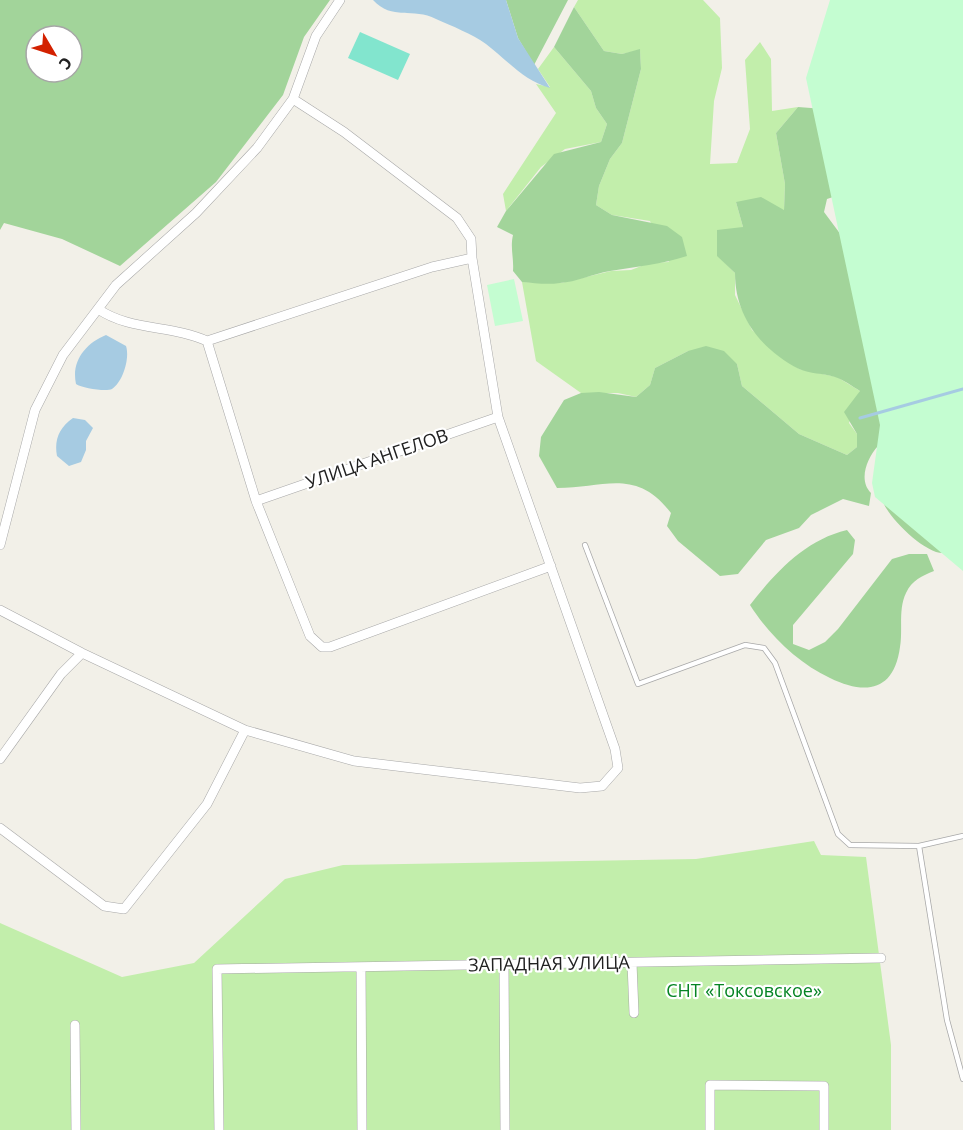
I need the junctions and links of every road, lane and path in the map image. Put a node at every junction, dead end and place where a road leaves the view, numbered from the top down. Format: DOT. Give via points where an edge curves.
graph roads {
  1 [pos="340,0"];
  2 [pos="293,99"];
  3 [pos="472,258"];
  4 [pos="98,309"];
  5 [pos="207,341"];
  6 [pos="498,417"];
  7 [pos="256,501"];
  8 [pos="0,545"];
  9 [pos="585,545"];
  10 [pos="551,566"];
  11 [pos="0,610"];
  12 [pos="82,653"];
  13 [pos="245,730"];
  14 [pos="0,759"];
  15 [pos="0,828"];
  16 [pos="963,836"];
  17 [pos="919,846"];
  18 [pos="881,958"];
  19 [pos="632,963"];
  20 [pos="504,965"];
  21 [pos="361,968"];
  22 [pos="634,1013"];
  23 [pos="75,1025"];
  24 [pos="963,1079"];
  25 [pos="76,1130"];
  26 [pos="219,1130"];
  27 [pos="362,1130"];
  28 [pos="506,1130"];
  29 [pos="710,1130"];
  30 [pos="824,1130"];
  1 -- 2 [label="street" via="316,36"];
  2 -- 3 [label="street" via="344,132 456,218 471,239"];
  2 -- 4 [label="street" via="256,148 196,213 116,285"];
  3 -- 5 [label="street" via="432,267"];
  3 -- 6 [label="street"];
  4 -- 5 [label="street" via="116,320 193,334"];
  4 -- 8 [label="street" via="63,354 35,410"];
  5 -- 7 [label="street"];
  6 -- 7 [label="street, УЛИЦА АНГЕЛОВ"];
  6 -- 10 [label="street"];
  7 -- 10 [label="street" via="310,636 322,647"];
  9 -- 17 [label="lane" via="638,684 745,645 764,648 775,663 838,834 850,845"];
  10 -- 13 [label="street" via="615,749 618,768 602,786 580,788 354,761"];
  11 -- 12 [label="street"];
  12 -- 13 [label="street"];
  12 -- 14 [label="street" via="61,674"];
  13 -- 15 [label="street" via="207,804 124,909 104,906"];
  16 -- 17 [label="lane"];
  17 -- 24 [label="lane" via="947,1020"];
  18 -- 19 [label="street, ЗАПАДНАЯ УЛИЦА"];
  19 -- 20 [label="street, ЗАПАДНАЯ УЛИЦА"];
  19 -- 22 [label="street"];
  20 -- 21 [label="street, ЗАПАДНАЯ УЛИЦА"];
  20 -- 28 [label="street"];
  21 -- 26 [label="street, ЗАПАДНАЯ УЛИЦА" via="217,969"];
  21 -- 27 [label="street"];
  23 -- 25 [label="street"];
  29 -- 30 [label="street" via="710,1085 824,1086"];
}
